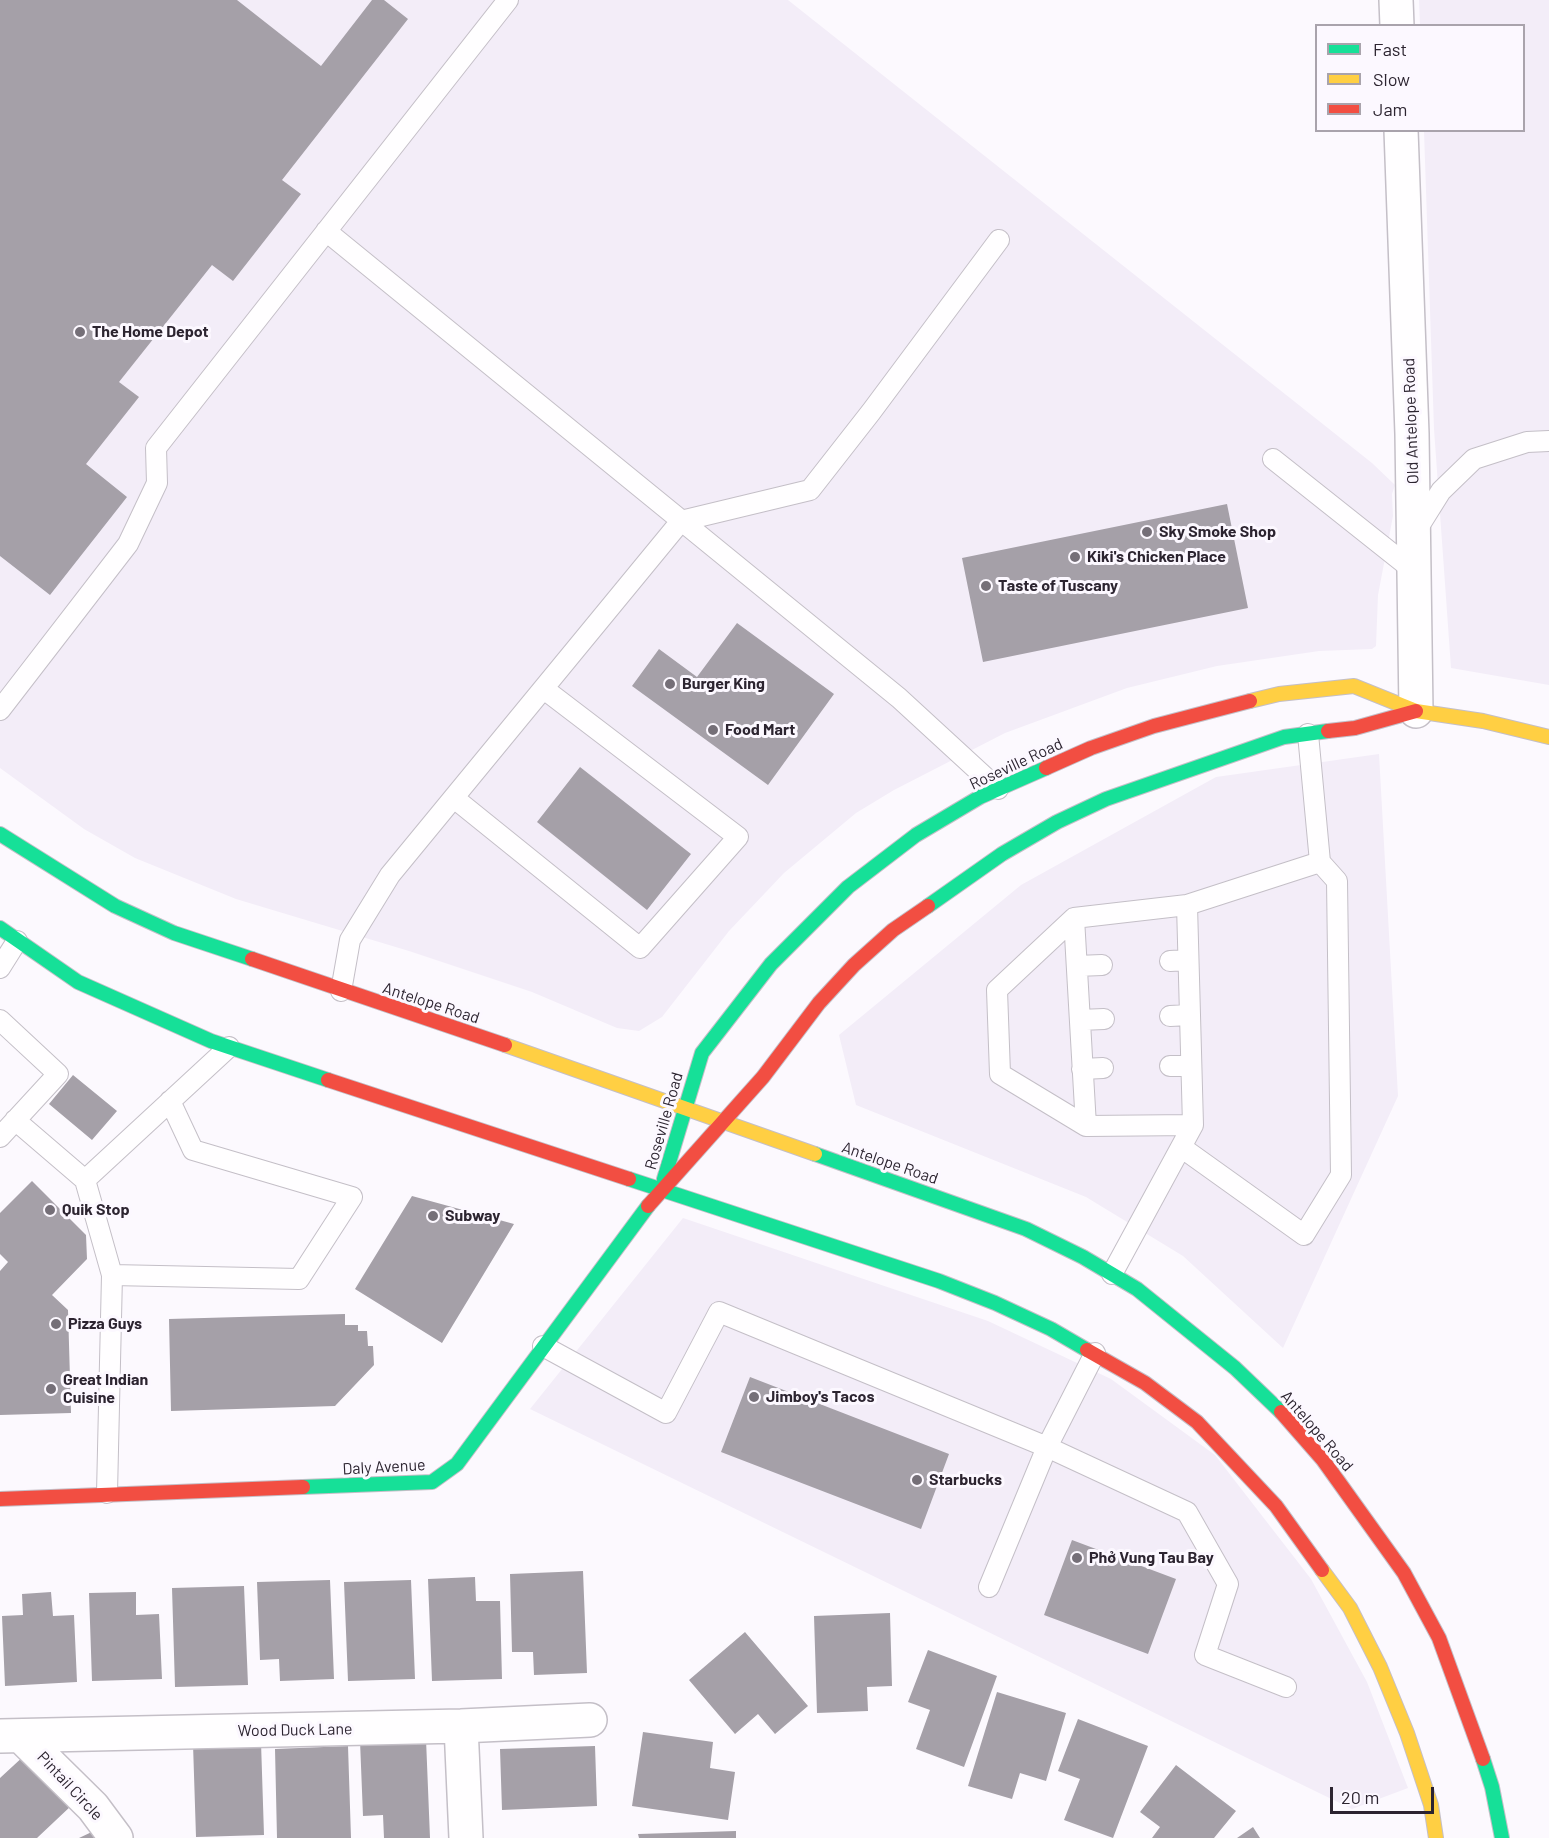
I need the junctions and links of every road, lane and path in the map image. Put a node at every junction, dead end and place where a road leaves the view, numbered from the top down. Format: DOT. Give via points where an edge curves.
graph roads {
  1 [pos="508,0"];
  2 [pos="1396,0"];
  3 [pos="1397,24"];
  4 [pos="1401,132"];
  5 [pos="326,231"];
  6 [pos="999,240"];
  7 [pos="1549,441"];
  8 [pos="1274,459"];
  9 [pos="681,520"];
  10 [pos="1414,534"];
  11 [pos="1414,571"];
  12 [pos="544,689"];
  13 [pos="0,710"];
  14 [pos="1416,711"];
  15 [pos="1308,734"];
  16 [pos="1549,737"];
  17 [pos="998,789"];
  18 [pos="454,798"];
  19 [pos="0,834"];
  20 [pos="1320,862"];
  21 [pos="1187,905"];
  22 [pos="1074,918"];
  23 [pos="0,928"];
  24 [pos="17,940"];
  25 [pos="1102,965"];
  26 [pos="1077,966"];
  27 [pos="0,968"];
  28 [pos="341,991"];
  29 [pos="1104,1019"];
  30 [pos="0,1020"];
  31 [pos="1080,1020"];
  32 [pos="229,1047"];
  33 [pos="1170,1066"];
  34 [pos="1191,1066"];
  35 [pos="1102,1068"];
  36 [pos="1082,1069"];
  37 [pos="170,1101"];
  38 [pos="686,1108"];
  39 [pos="15,1120"];
  40 [pos="722,1122"];
  41 [pos="1193,1125"];
  42 [pos="1086,1126"];
  43 [pos="0,1137"];
  44 [pos="1181,1148"];
  45 [pos="85,1180"];
  46 [pos="661,1189"];
  47 [pos="1112,1274"];
  48 [pos="112,1275"];
  49 [pos="543,1346"];
  50 [pos="1095,1353"];
  51 [pos="1047,1448"];
  52 [pos="107,1493"];
  53 [pos="0,1499"];
  54 [pos="989,1587"];
  55 [pos="1286,1687"];
  56 [pos="590,1720"];
  57 [pos="461,1726"];
  58 [pos="10,1736"];
  59 [pos="116,1838"];
  60 [pos="466,1838"];
  61 [pos="1436,1838"];
  62 [pos="1502,1838"];
  1 -- 5 [label="lane"];
  2 -- 3 [label="street"];
  4 -- 10 [label="street, Old Antelope Road"];
  5 -- 9 [label="lane"];
  5 -- 13 [label="lane" via="156,448 157,483 128,544"];
  6 -- 9 [label="lane" via="810,490"];
  7 -- 10 [label="lane" via="1527,442 1474,459 1442,491"];
  8 -- 11 [label="lane"];
  9 -- 12 [label="lane"];
  9 -- 17 [label="lane" via="899,698"];
  10 -- 11 [label="street, Old Antelope Road"];
  11 -- 14 [label="street, Old Antelope Road"];
  12 -- 18 [label="lane"];
  12 -- 18 [label="lane" via="738,837 640,948"];
  14 -- 15 [label="main road, Roseville Road" via="1355,728"];
  14 -- 16 [label="main road, Roseville Road" via="1483,721"];
  14 -- 17 [label="main road, Roseville Road" via="1354,686 1279,694 1155,726 1091,748"];
  15 -- 20 [label="lane"];
  15 -- 40 [label="main road, Roseville Road" via="1284,737 1106,799 1002,854 893,930 854,964"];
  17 -- 38 [label="main road, Roseville Road" via="916,835 848,887 771,964 702,1053"];
  18 -- 28 [label="lane" via="390,875 350,940"];
  19 -- 28 [label="main road, Antelope Road" via="115,906 174,933"];
  20 -- 21 [label="lane"];
  20 -- 44 [label="lane" via="1337,881 1341,1175 1304,1235"];
  21 -- 22 [label="lane"];
  21 -- 34 [label="lane" via="1179,961 1180,1016"];
  22 -- 26 [label="lane"];
  22 -- 42 [label="lane" via="997,990 1000,1074"];
  23 -- 24 [label="main road"];
  24 -- 27 [label="lane"];
  24 -- 32 [label="main road" via="78,982"];
  25 -- 26 [label="lane"];
  26 -- 31 [label="lane"];
  28 -- 38 [label="main road, Antelope Road"];
  29 -- 31 [label="lane"];
  30 -- 39 [label="lane" via="58,1074"];
  31 -- 36 [label="lane"];
  32 -- 37 [label="lane"];
  32 -- 46 [label="main road"];
  33 -- 34 [label="lane"];
  34 -- 41 [label="lane"];
  35 -- 36 [label="lane"];
  36 -- 42 [label="lane"];
  37 -- 45 [label="lane"];
  37 -- 48 [label="lane" via="193,1149 352,1197 299,1279"];
  38 -- 40 [label="main road, Antelope Road"];
  38 -- 46 [label="main road, Roseville Road"];
  39 -- 43 [label="lane"];
  39 -- 45 [label="lane"];
  40 -- 46 [label="main road, Roseville Road"];
  40 -- 47 [label="main road, Antelope Road" via="1026,1229"];
  41 -- 42 [label="lane"];
  41 -- 44 [label="lane"];
  44 -- 47 [label="lane"];
  45 -- 48 [label="lane"];
  46 -- 49 [label="main road, Daly Avenue"];
  46 -- 50 [label="main road" via="939,1281 995,1303"];
  47 -- 62 [label="main road, Antelope Road" via="1182,1323 1283,1414 1367,1519 1404,1574 1439,1638 1492,1787"];
  48 -- 52 [label="lane"];
  49 -- 51 [label="lane" via="666,1413 719,1312"];
  49 -- 52 [label="main road, Daly Avenue" via="464,1455 432,1482"];
  50 -- 51 [label="lane"];
  50 -- 61 [label="main road" via="1145,1383 1197,1422 1276,1506 1315,1558 1350,1608 1380,1667 1431,1805"];
  51 -- 54 [label="lane"];
  51 -- 55 [label="lane" via="1187,1512 1228,1584 1205,1655"];
  52 -- 53 [label="main road, Daly Avenue"];
  56 -- 57 [label="street, Wood Duck Lane"];
  57 -- 58 [label="street, Wood Duck Lane"];
  57 -- 60 [label="street"];
  58 -- 59 [label="street, Pintail Circle" via="93,1807"];
}
